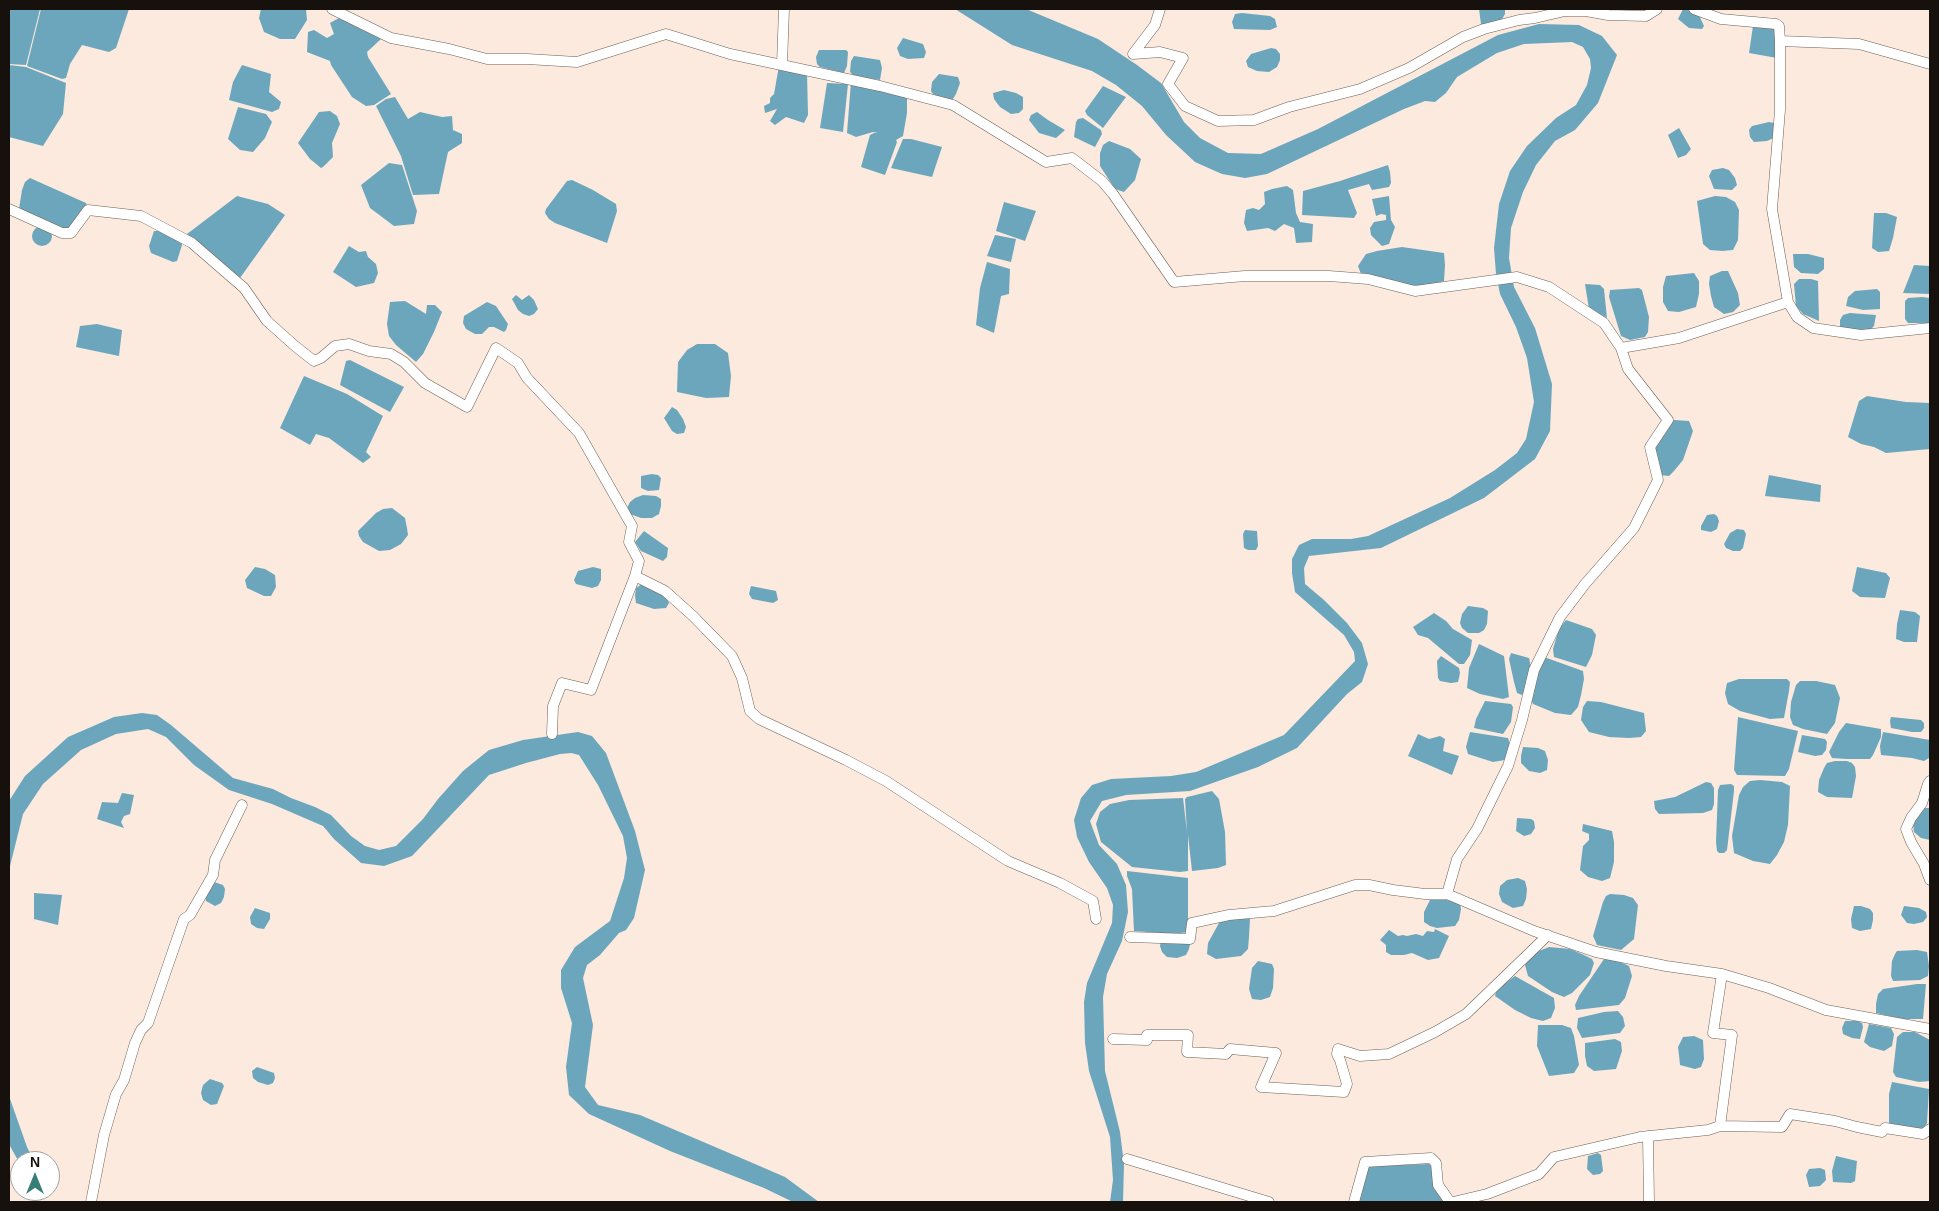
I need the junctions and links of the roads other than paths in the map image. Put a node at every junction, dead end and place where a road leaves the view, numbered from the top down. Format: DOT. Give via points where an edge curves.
graph roads {
  1 [pos="332,9"];
  2 [pos="784,9"];
  3 [pos="1160,9"];
  4 [pos="1657,9"];
  5 [pos="1694,9"];
  6 [pos="1780,41"];
  7 [pos="782,64"];
  8 [pos="1930,64"];
  9 [pos="9,209"];
  10 [pos="1788,302"];
  11 [pos="1930,328"];
  12 [pos="1621,348"];
  13 [pos="635,576"];
  14 [pos="552,734"];
  15 [pos="1930,781"];
  16 [pos="242,805"];
  17 [pos="1930,880"];
  18 [pos="1447,894"];
  19 [pos="1096,919"];
  20 [pos="1548,936"];
  21 [pos="1130,937"];
  22 [pos="1722,974"];
  23 [pos="1930,1024"];
  24 [pos="1930,1029"];
  25 [pos="1113,1039"];
  26 [pos="1720,1126"];
  27 [pos="1930,1129"];
  28 [pos="1648,1136"];
  29 [pos="1127,1159"];
  30 [pos="92,1202"];
  31 [pos="1269,1202"];
  32 [pos="1354,1202"];
  33 [pos="1451,1202"];
  34 [pos="1649,1202"];
  1 -- 7 [label="street" via="391,38 487,59 577,62 666,34 730,54"];
  2 -- 7 [label="street"];
  3 -- 4 [label="street" via="1155,25 1133,54 1160,52 1183,58 1168,84 1185,106 1218,121 1254,120 1289,107 1360,89 1409,68 1463,37 1519,20 1565,11 1646,16"];
  5 -- 6 [label="street" via="1722,20 1776,24"];
  6 -- 8 [label="street" via="1859,44"];
  6 -- 10 [label="street" via="1780,110 1772,209"];
  7 -- 12 [label="street" via="953,105 1046,162 1072,158 1102,181 1113,194 1174,282 1246,276 1329,276 1368,279 1415,291 1517,277 1549,287 1604,323"];
  9 -- 13 [label="street" via="62,233 71,233 88,210 141,216 192,242 244,288 267,321 314,361 335,346 350,344 391,354 425,383 467,407 496,348 518,363 527,378 579,433 632,526 629,542 638,561"];
  10 -- 11 [label="street" via="1797,317 1812,328 1861,335"];
  10 -- 12 [label="street" via="1679,338"];
  12 -- 18 [label="street" via="1628,370 1668,420 1650,447 1658,480 1634,528 1560,617 1534,670 1508,766 1477,829 1457,859"];
  13 -- 14 [label="street" via="590,690 562,683 553,706"];
  13 -- 19 [label="street" via="665,592 732,656 742,678 750,711 759,719 886,781 1008,861 1093,901"];
  15 -- 17 [label="street" via="1922,803 1906,829"];
  16 -- 30 [label="street" via="215,860 213,875 190,915 184,919 148,1023 135,1043 104,1135"];
  18 -- 20 [label="street"];
  18 -- 21 [label="street" via="1356,885 1274,911 1229,915 1192,923 1190,939"];
  20 -- 22 [label="street" via="1596,952"];
  20 -- 25 [label="street" via="1466,1014 1436,1032 1389,1054 1360,1056 1338,1049 1347,1084 1344,1092 1261,1087 1276,1053 1230,1049 1226,1054 1187,1052 1188,1035 1147,1035 1147,1040"];
  22 -- 24 [label="street" via="1826,1010"];
  22 -- 26 [label="street" via="1713,1033 1732,1035"];
  23 -- 24 [label="street"];
  26 -- 27 [label="street" via="1782,1127 1790,1114 1882,1132 1886,1128 1922,1134"];
  26 -- 28 [label="street"];
  28 -- 33 [label="street" via="1554,1157 1539,1174 1488,1194"];
  28 -- 34 [label="street"];
  29 -- 31 [label="street"];
  32 -- 33 [label="street" via="1365,1162 1431,1158 1436,1163 1438,1185"];
}
